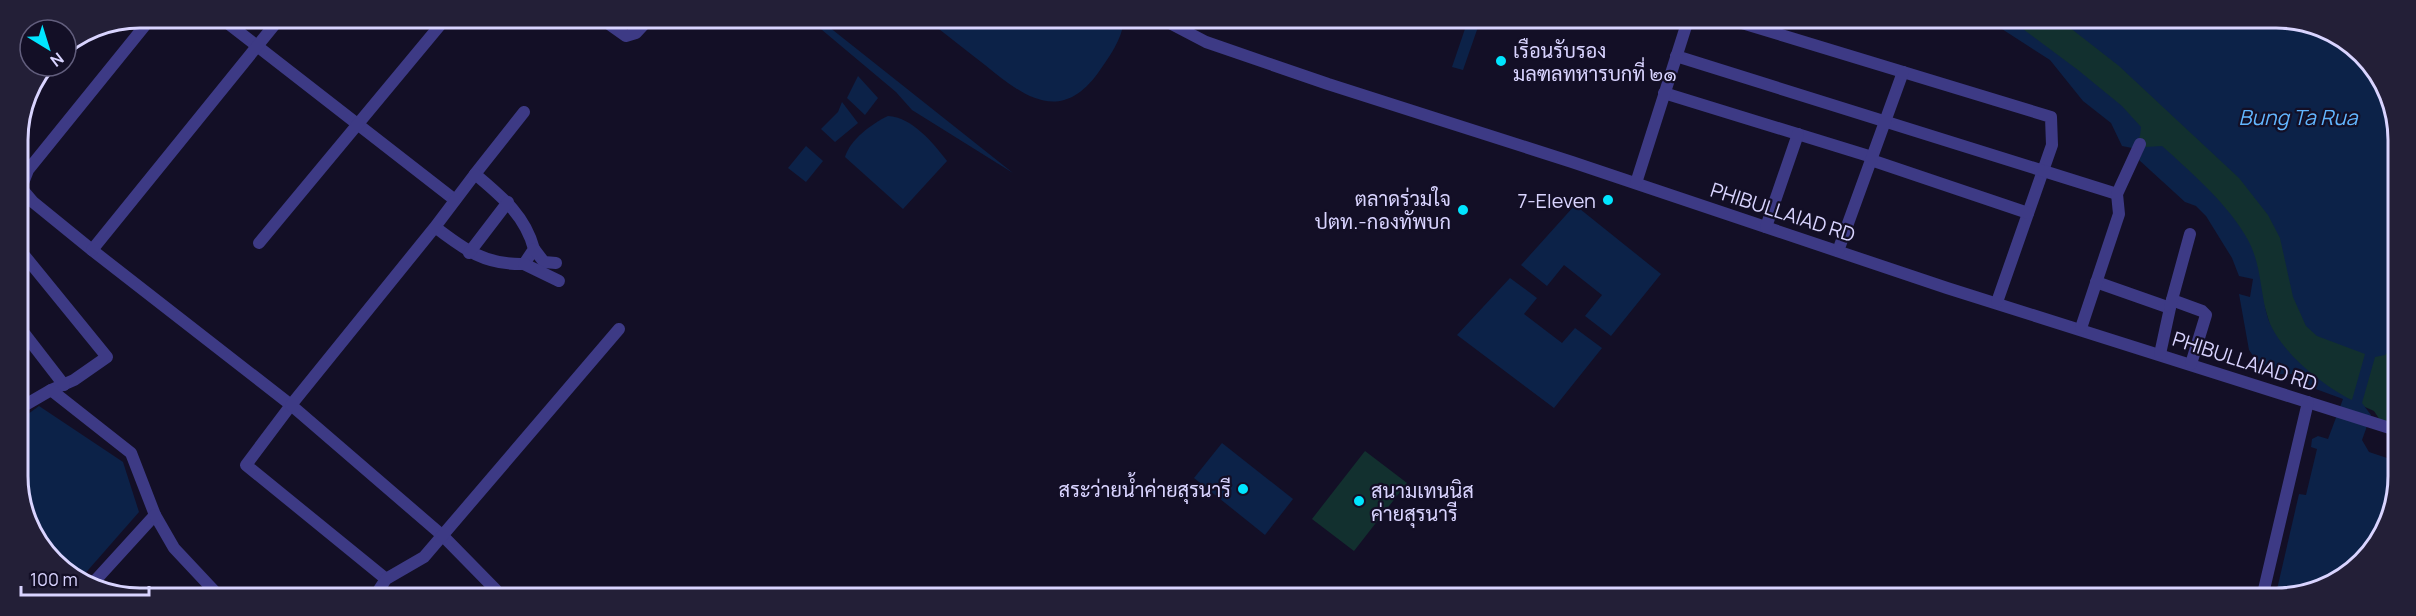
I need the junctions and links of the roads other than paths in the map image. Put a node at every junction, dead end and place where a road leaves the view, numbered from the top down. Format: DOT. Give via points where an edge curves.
graph roads {
  1 [pos="143,28"];
  2 [pos="236,28"];
  3 [pos="271,28"];
  4 [pos="438,28"];
  5 [pos="615,28"];
  6 [pos="641,28"];
  7 [pos="1179,28"];
  8 [pos="1685,28"];
  9 [pos="1758,28"];
  10 [pos="256,46"];
  11 [pos="1676,56"];
  12 [pos="1903,72"];
  13 [pos="1664,93"];
  14 [pos="524,112"];
  15 [pos="1885,122"];
  16 [pos="356,126"];
  17 [pos="1798,134"];
  18 [pos="2140,144"];
  19 [pos="1872,159"];
  20 [pos="29,170"];
  21 [pos="2042,171"];
  22 [pos="475,174"];
  23 [pos="1636,183"];
  24 [pos="2117,194"];
  25 [pos="29,197"];
  26 [pos="455,200"];
  27 [pos="508,202"];
  28 [pos="2028,213"];
  29 [pos="435,227"];
  30 [pos="1766,227"];
  31 [pos="2190,234"];
  32 [pos="259,243"];
  33 [pos="534,249"];
  34 [pos="92,250"];
  35 [pos="1838,251"];
  36 [pos="469,253"];
  37 [pos="29,261"];
  38 [pos="556,263"];
  39 [pos="524,264"];
  40 [pos="559,281"];
  41 [pos="2096,282"];
  42 [pos="1997,302"];
  43 [pos="2171,304"];
  44 [pos="2081,328"];
  45 [pos="619,329"];
  46 [pos="29,339"];
  47 [pos="2160,354"];
  48 [pos="2191,364"];
  49 [pos="64,385"];
  50 [pos="51,390"];
  51 [pos="2308,402"];
  52 [pos="29,403"];
  53 [pos="291,405"];
  54 [pos="2388,427"];
  55 [pos="155,515"];
  56 [pos="443,536"];
  57 [pos="97,579"];
  58 [pos="386,579"];
  59 [pos="2265,587"];
  60 [pos="211,588"];
  61 [pos="380,588"];
  62 [pos="494,588"];
  1 -- 20 [label="street"];
  2 -- 10 [label="street"];
  3 -- 10 [label="street"];
  4 -- 16 [label="street"];
  5 -- 6 [label="street" via="626,36"];
  7 -- 23 [label="street, PHIBULLAIAD RD" via="1206,42 1293,73"];
  8 -- 11 [label="street"];
  9 -- 12 [label="street"];
  10 -- 16 [label="street"];
  10 -- 34 [label="street"];
  11 -- 13 [label="street"];
  11 -- 15 [label="street"];
  12 -- 15 [label="street"];
  12 -- 21 [label="street" via="2051,117 2052,145"];
  13 -- 17 [label="street"];
  13 -- 23 [label="street"];
  14 -- 22 [label="street"];
  15 -- 19 [label="street"];
  15 -- 21 [label="street"];
  16 -- 26 [label="street"];
  16 -- 32 [label="street"];
  17 -- 19 [label="street"];
  17 -- 30 [label="street"];
  18 -- 24 [label="street"];
  19 -- 28 [label="street"];
  19 -- 35 [label="street"];
  21 -- 24 [label="street"];
  21 -- 28 [label="street"];
  22 -- 26 [label="street"];
  22 -- 27 [label="street"];
  23 -- 30 [label="street, PHIBULLAIAD RD"];
  24 -- 41 [label="street" via="2119,214"];
  25 -- 34 [label="street"];
  26 -- 29 [label="street"];
  27 -- 33 [label="street" via="525,224"];
  27 -- 36 [label="street"];
  28 -- 42 [label="street"];
  29 -- 36 [label="street"];
  29 -- 53 [label="street"];
  30 -- 35 [label="street, PHIBULLAIAD RD"];
  31 -- 43 [label="street"];
  33 -- 38 [label="street" via="544,262"];
  33 -- 39 [label="street"];
  34 -- 53 [label="street"];
  35 -- 42 [label="street, PHIBULLAIAD RD"];
  36 -- 39 [label="street" via="504,265"];
  37 -- 49 [label="street" via="107,357"];
  39 -- 40 [label="street"];
  41 -- 43 [label="street"];
  41 -- 44 [label="street"];
  42 -- 44 [label="street, PHIBULLAIAD RD"];
  43 -- 47 [label="street"];
  43 -- 48 [label="street" via="2206,315"];
  44 -- 47 [label="street, PHIBULLAIAD RD"];
  45 -- 56 [label="street"];
  46 -- 49 [label="street"];
  47 -- 48 [label="street, PHIBULLAIAD RD"];
  48 -- 51 [label="street, PHIBULLAIAD RD"];
  49 -- 50 [label="street"];
  50 -- 52 [label="street"];
  50 -- 55 [label="street" via="131,453"];
  51 -- 54 [label="street, PHIBULLAIAD RD"];
  51 -- 59 [label="street"];
  53 -- 56 [label="street"];
  53 -- 58 [label="street" via="246,465"];
  55 -- 57 [label="street"];
  55 -- 60 [label="street" via="174,548"];
  56 -- 58 [label="street" via="424,557"];
  56 -- 62 [label="street"];
  58 -- 61 [label="street"];
}
